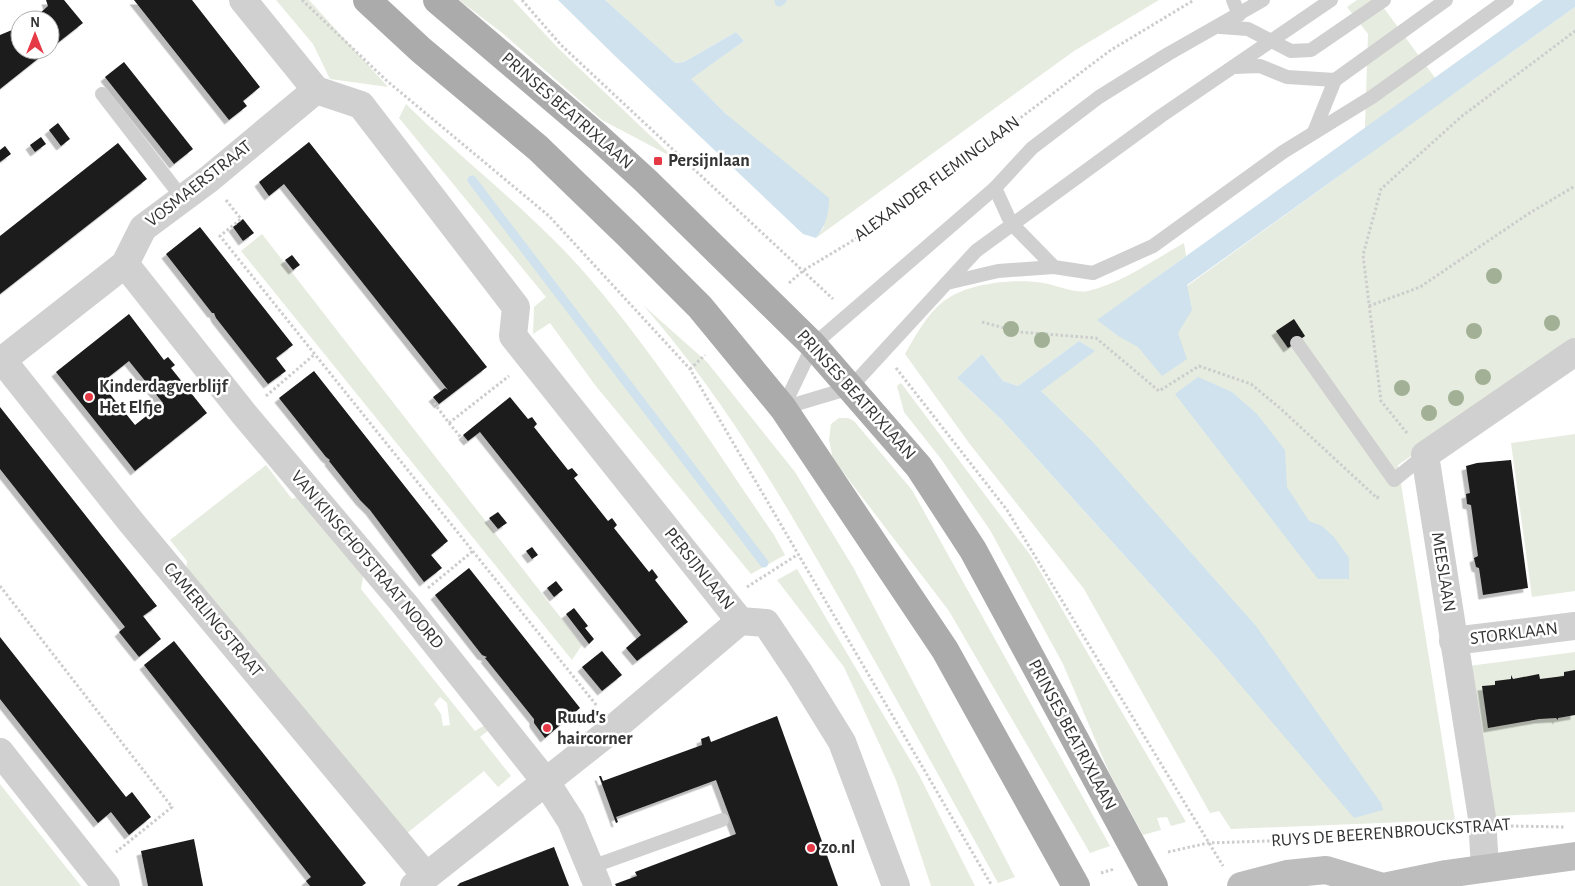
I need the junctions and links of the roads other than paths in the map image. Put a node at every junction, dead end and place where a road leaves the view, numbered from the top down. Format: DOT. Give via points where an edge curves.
graph roads {
  1 [pos="243,0"];
  2 [pos="367,0"];
  3 [pos="437,0"];
  4 [pos="1233,0"];
  5 [pos="1262,0"];
  6 [pos="1331,0"];
  7 [pos="1384,0"];
  8 [pos="1446,0"];
  9 [pos="1507,0"];
  10 [pos="1239,14"];
  11 [pos="1220,26"];
  12 [pos="1272,42"];
  13 [pos="1234,67"];
  14 [pos="1335,80"];
  15 [pos="316,90"];
  16 [pos="102,94"];
  17 [pos="1314,132"];
  18 [pos="995,188"];
  19 [pos="183,199"];
  20 [pos="1011,223"];
  21 [pos="125,264"];
  22 [pos="1054,267"];
  23 [pos="947,282"];
  24 [pos="1298,343"];
  25 [pos="813,345"];
  26 [pos="1575,352"];
  27 [pos="1,361"];
  28 [pos="850,388"];
  29 [pos="783,408"];
  30 [pos="1425,455"];
  31 [pos="733,612"];
  32 [pos="1575,626"];
  33 [pos="1453,641"];
  34 [pos="0,752"];
  35 [pos="546,782"];
  36 [pos="722,820"];
  37 [pos="1575,856"];
  38 [pos="1485,868"];
  39 [pos="594,877"];
  40 [pos="99,878"];
  41 [pos="420,881"];
  42 [pos="896,886"];
  43 [pos="1076,886"];
  44 [pos="1154,886"];
  45 [pos="1241,886"];
  46 [pos="1379,886"];
  47 [pos="1388,886"];
  1 -- 15 [label="street"];
  2 -- 29 [label="main road" via="538,148 700,307"];
  3 -- 25 [label="main road, PRINSES BEATRIXLAAN" via="598,137"];
  4 -- 10 [label="lane"];
  5 -- 10 [label="lane, ALEXANDER FLEMINGLAAN"];
  6 -- 12 [label="lane"];
  7 -- 12 [label="lane" via="1311,50 1291,52"];
  8 -- 14 [label="lane"];
  9 -- 17 [label="lane" via="1372,98"];
  10 -- 11 [label="lane, ALEXANDER FLEMINGLAAN"];
  11 -- 12 [label="lane" via="1248,29"];
  11 -- 18 [label="lane, ALEXANDER FLEMINGLAAN" via="1168,54 1099,98 1032,148"];
  12 -- 13 [label="lane"];
  13 -- 14 [label="lane" via="1260,66 1287,77"];
  13 -- 20 [label="lane"];
  14 -- 17 [label="lane"];
  15 -- 19 [label="street, VOSMAERSTRAAT"];
  15 -- 31 [label="street, PERSIJNLAAN" via="362,105 516,307 513,336"];
  16 -- 19 [label="lane"];
  17 -- 22 [label="lane" via="1153,246 1093,273"];
  18 -- 20 [label="lane"];
  18 -- 25 [label="lane, ALEXANDER FLEMINGLAAN"];
  19 -- 21 [label="street, VOSMAERSTRAAT" via="142,228"];
  20 -- 22 [label="lane"];
  20 -- 23 [label="lane" via="976,251"];
  21 -- 27 [label="street, VOSMAERSTRAAT"];
  21 -- 35 [label="street, VAN KINSCHOTSTRAAT NOORD"];
  22 -- 23 [label="lane" via="998,270"];
  23 -- 28 [label="lane"];
  24 -- 30 [label="lane" via="1394,480"];
  25 -- 28 [label="main road, PRINSES BEATRIXLAAN"];
  25 -- 29 [label="lane, ALEXANDER FLEMINGLAAN"];
  26 -- 30 [label="street"];
  27 -- 41 [label="street, CAMERLINGSTRAAT"];
  28 -- 29 [label="lane"];
  28 -- 44 [label="main road, PRINSES BEATRIXLAAN" via="919,467 973,550"];
  29 -- 43 [label="main road" via="945,650"];
  30 -- 33 [label="street, MEESLAAN"];
  31 -- 35 [label="street" via="615,728"];
  31 -- 42 [label="street, PERSIJNLAAN" via="766,623 842,742"];
  32 -- 33 [label="street, STORKLAAN"];
  33 -- 38 [label="street, MEESLAAN" via="1483,828"];
  34 -- 40 [label="street"];
  35 -- 39 [label="street, VAN KINSCHOTSTRAAT NOORD" via="571,821"];
  35 -- 41 [label="street"];
  36 -- 39 [label="lane, VAN KINSCHOTSTRAAT NOORD"];
  37 -- 38 [label="main road"];
  38 -- 47 [label="main road"];
  45 -- 46 [label="main road, RUYS DE BEERENBROUCKSTRAAT" via="1286,874 1326,870"];
}
